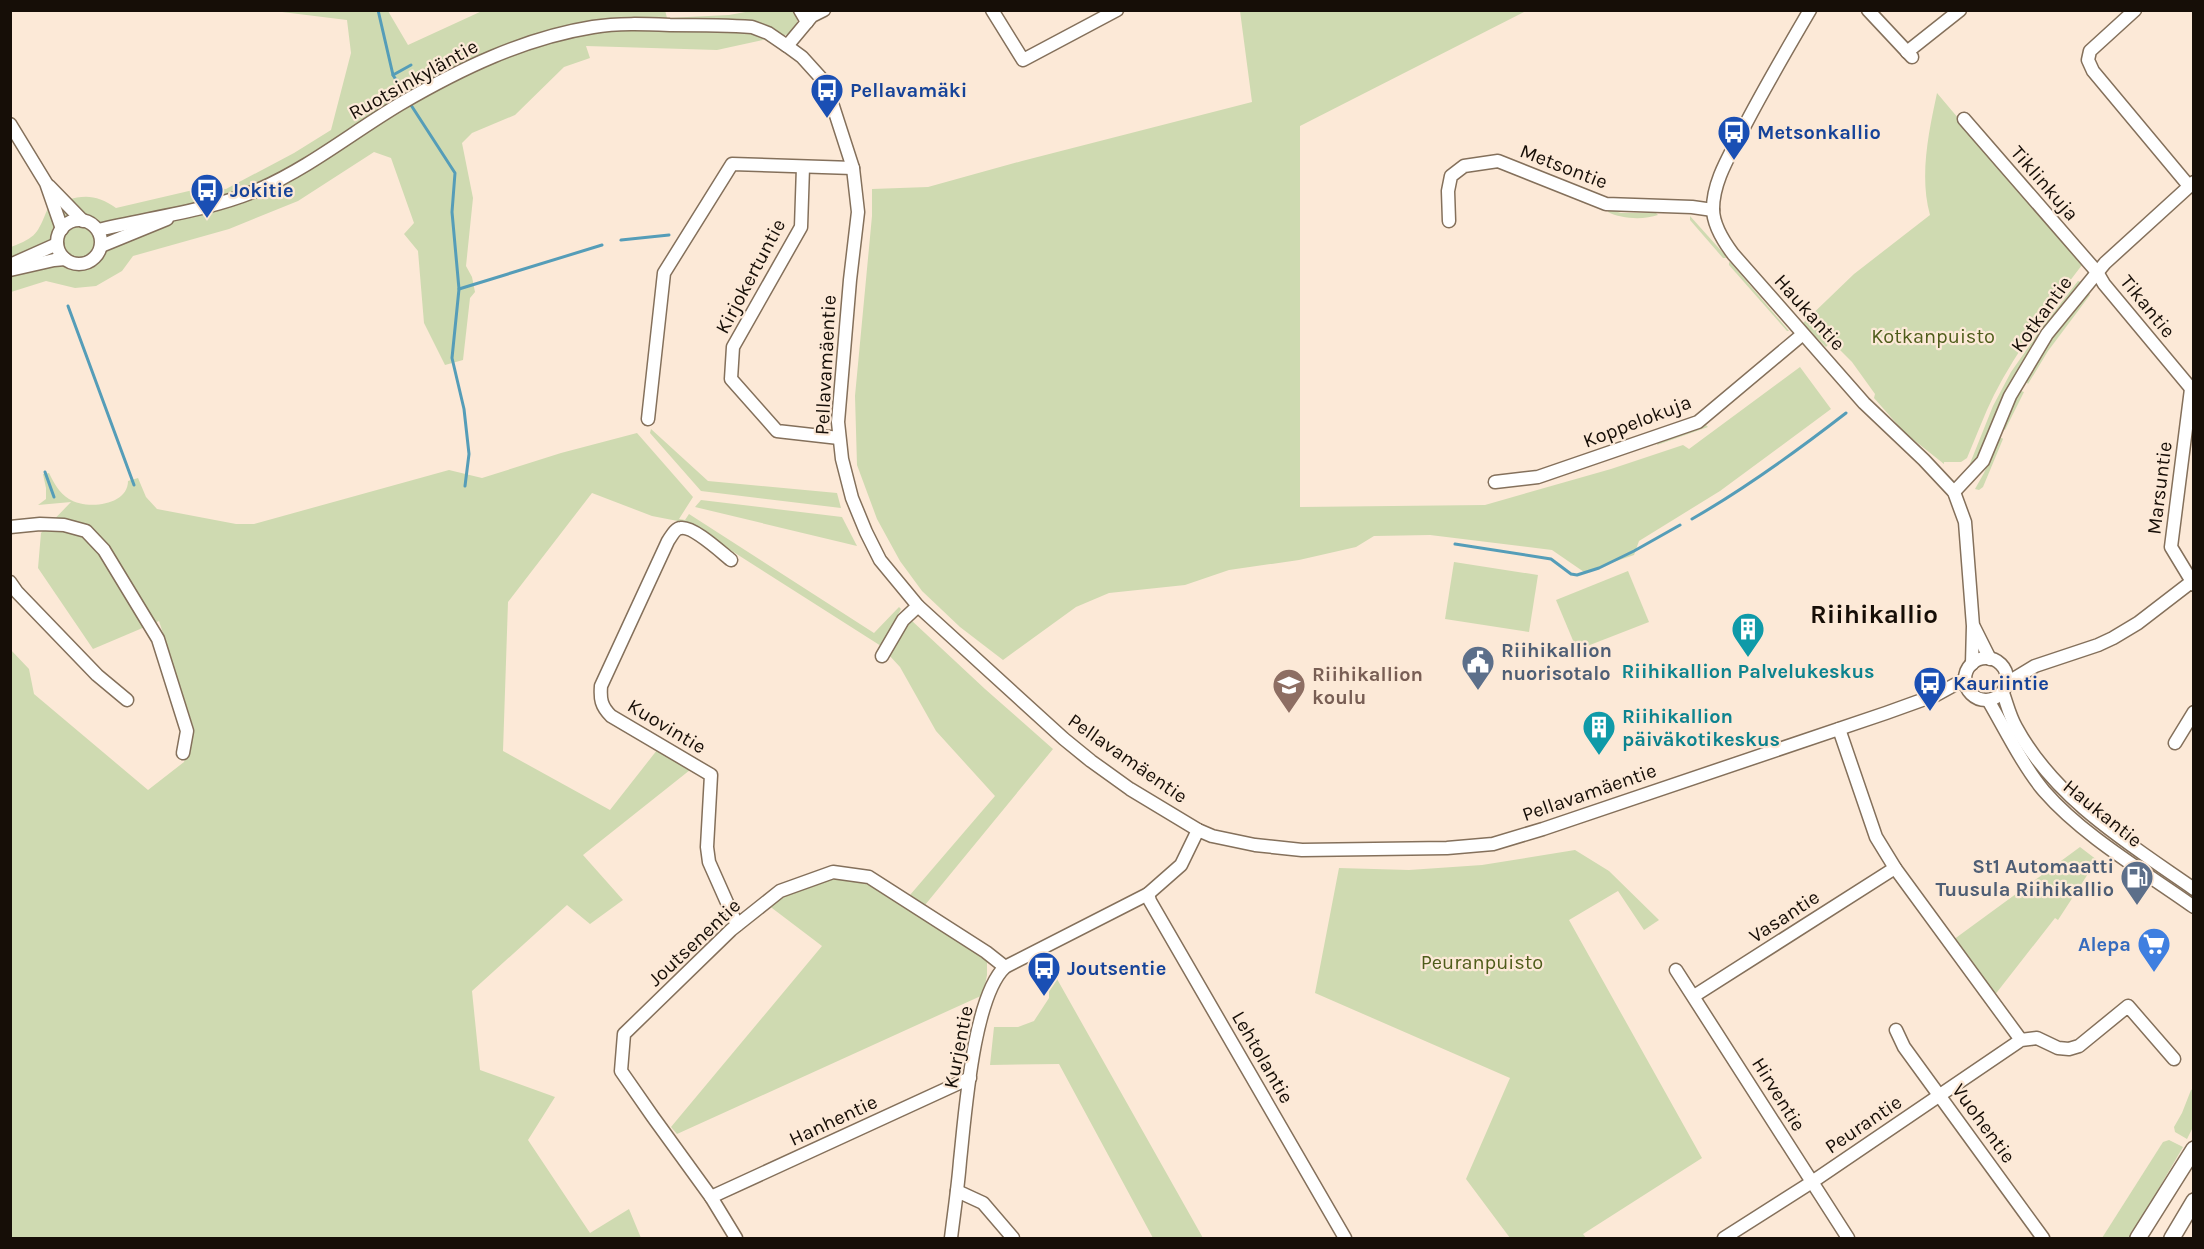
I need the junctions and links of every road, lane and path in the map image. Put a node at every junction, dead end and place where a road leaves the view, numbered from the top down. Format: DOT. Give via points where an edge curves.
graph roads {
  1 [pos="800,10"];
  2 [pos="824,10"];
  3 [pos="992,10"];
  4 [pos="1118,10"];
  5 [pos="1810,10"];
  6 [pos="1868,10"];
  7 [pos="1960,10"];
  8 [pos="2135,10"];
  9 [pos="807,22"];
  10 [pos="787,46"];
  11 [pos="1965,118"];
  12 [pos="10,124"];
  13 [pos="803,167"];
  14 [pos="853,168"];
  15 [pos="46,183"];
  16 [pos="2191,184"];
  17 [pos="1713,210"];
  18 [pos="176,215"];
  19 [pos="1449,220"];
  20 [pos="83,221"];
  21 [pos="62,229"];
  22 [pos="98,230"];
  23 [pos="57,244"];
  24 [pos="101,246"];
  25 [pos="65,259"];
  26 [pos="10,265"];
  27 [pos="10,270"];
  28 [pos="2097,272"];
  29 [pos="1803,334"];
  30 [pos="2191,385"];
  31 [pos="648,419"];
  32 [pos="839,438"];
  33 [pos="1495,482"];
  34 [pos="1954,492"];
  35 [pos="10,527"];
  36 [pos="730,560"];
  37 [pos="10,582"];
  38 [pos="2192,584"];
  39 [pos="918,606"];
  40 [pos="1973,626"];
  41 [pos="882,656"];
  42 [pos="1990,658"];
  43 [pos="1972,664"];
  44 [pos="2035,666"];
  45 [pos="2004,668"];
  46 [pos="1965,679"];
  47 [pos="2005,688"];
  48 [pos="1970,692"];
  49 [pos="1936,695"];
  50 [pos="127,700"];
  51 [pos="1988,700"];
  52 [pos="2193,712"];
  53 [pos="1839,729"];
  54 [pos="2175,743"];
  55 [pos="183,753"];
  56 [pos="1198,830"];
  57 [pos="1894,868"];
  58 [pos="2193,889"];
  59 [pos="1148,894"];
  60 [pos="2193,907"];
  61 [pos="737,925"];
  62 [pos="1005,967"];
  63 [pos="1676,970"];
  64 [pos="1694,996"];
  65 [pos="1896,1030"];
  66 [pos="2021,1040"];
  67 [pos="2174,1059"];
  68 [pos="970,1078"];
  69 [pos="1940,1096"];
  70 [pos="2193,1149"];
  71 [pos="1812,1182"];
  72 [pos="957,1191"];
  73 [pos="711,1197"];
  74 [pos="2193,1201"];
  75 [pos="2158,1207"];
  76 [pos="2189,1219"];
  77 [pos="2147,1225"];
  78 [pos="2173,1238"];
  79 [pos="736,1239"];
  80 [pos="951,1239"];
  81 [pos="1013,1239"];
  82 [pos="1345,1239"];
  83 [pos="1724,1239"];
  84 [pos="1848,1239"];
  85 [pos="2043,1239"];
  86 [pos="2138,1239"];
  1 -- 9 [label="street"];
  2 -- 9 [label="street"];
  3 -- 4 [label="street" via="1023,60"];
  5 -- 17 [label="street" via="1728,158"];
  6 -- 7 [label="street" via="1910,55"];
  8 -- 16 [label="street" via="2090,51 2088,60"];
  9 -- 10 [label="street"];
  10 -- 14 [label="street, Pellavamäentie" via="821,78"];
  10 -- 18 [label="street, Ruotsinkyläntie" via="752,27 631,24 557,34 484,60 441,81 260,189"];
  11 -- 28 [label="street, Tiklinkuja"];
  12 -- 15 [label="street"];
  13 -- 14 [label="street"];
  13 -- 31 [label="street" via="732,164 670,263 664,273"];
  13 -- 32 [label="street, Kirjokertuntie" via="801,227 733,347 731,379 777,431"];
  14 -- 32 [label="street, Pellavamäentie" via="858,213 840,385"];
  15 -- 20 [label="street"];
  15 -- 21 [label="street"];
  16 -- 28 [label="street, Kotkantie"];
  17 -- 19 [label="street, Metsontie" via="1606,204 1498,161 1464,166 1451,176"];
  17 -- 29 [label="street, Haukantie" via="1725,243"];
  18 -- 22 [label="street, Ruotsinkyläntie"];
  18 -- 24 [label="street, Ruotsinkyläntie"];
  20 -- 21 [label="street"];
  20 -- 22 [label="street"];
  21 -- 23 [label="street"];
  22 -- 24 [label="street"];
  23 -- 25 [label="street"];
  23 -- 26 [label="street"];
  24 -- 25 [label="street" via="91,261 73,264"];
  25 -- 27 [label="street"];
  28 -- 30 [label="street, Tikantie"];
  28 -- 34 [label="street, Kotkantie" via="2046,334 2014,389 1983,461"];
  29 -- 33 [label="street, Koppelokuja" via="1698,422 1538,477"];
  29 -- 34 [label="street, Haukantie" via="1864,403"];
  30 -- 38 [label="street, Marsuntie" via="2171,548"];
  32 -- 39 [label="street, Pellavamäentie" via="852,498 866,532 880,560"];
  34 -- 40 [label="street, Haukantie" via="1965,522"];
  35 -- 55 [label="street" via="64,525 86,531 104,550 158,639 187,731"];
  36 -- 61 [label="street, Kuovintie" via="691,530 676,530 601,686 600,697 611,716 711,775 709,862"];
  37 -- 50 [label="street" via="97,675"];
  38 -- 44 [label="street" via="2114,638"];
  39 -- 41 [label="street" via="903,620"];
  39 -- 56 [label="street, Pellavamäentie" via="1091,761"];
  40 -- 42 [label="street, Haukantie"];
  40 -- 43 [label="street, Haukantie"];
  42 -- 43 [label="street"];
  42 -- 45 [label="street"];
  43 -- 46 [label="street"];
  44 -- 45 [label="street"];
  44 -- 47 [label="street"];
  45 -- 47 [label="street"];
  46 -- 48 [label="street"];
  46 -- 49 [label="street, Pellavamäentie"];
  47 -- 51 [label="street"];
  47 -- 58 [label="street, Haukantie" via="2015,726 2054,780 2090,813"];
  48 -- 49 [label="street, Pellavamäentie"];
  48 -- 51 [label="street"];
  49 -- 53 [label="street, Pellavamäentie"];
  51 -- 60 [label="street, Haukantie" via="2043,789 2056,803 2105,844"];
  52 -- 54 [label="street"];
  53 -- 56 [label="street, Pellavamäentie" via="1543,829 1474,847 1302,850 1230,841"];
  53 -- 57 [label="street" via="1876,837"];
  56 -- 59 [label="street" via="1181,864"];
  57 -- 64 [label="street, Vasantie"];
  57 -- 66 [label="street"];
  59 -- 62 [label="street"];
  59 -- 82 [label="street, Lehtolantie"];
  61 -- 62 [label="street, Joutsenentie" via="780,891 833,872 869,877"];
  61 -- 73 [label="street, Joutsenentie" via="624,1034 621,1071"];
  62 -- 68 [label="street, Kurjentie" via="997,974 980,1018"];
  63 -- 64 [label="street, Hirventie"];
  64 -- 71 [label="street, Hirventie"];
  65 -- 69 [label="street, Vuohentie"];
  66 -- 67 [label="street" via="2037,1038 2058,1048 2079,1047 2128,1006"];
  66 -- 69 [label="street, Peurantie"];
  68 -- 72 [label="street, Kurjentie"];
  68 -- 73 [label="street, Hanhentie"];
  69 -- 71 [label="street, Peurantie"];
  69 -- 85 [label="street, Vuohentie"];
  70 -- 75 [label="main road"];
  71 -- 83 [label="street, Peurantie"];
  71 -- 84 [label="street, Hirventie"];
  72 -- 80 [label="street, Kurjentie"];
  72 -- 81 [label="street" via="983,1203"];
  73 -- 79 [label="street, Joutsenentie"];
  74 -- 76 [label="main road"];
  75 -- 76 [label="main road"];
  75 -- 77 [label="main road"];
  76 -- 78 [label="main road"];
  77 -- 78 [label="main road"];
  77 -- 86 [label="main road"];
}
